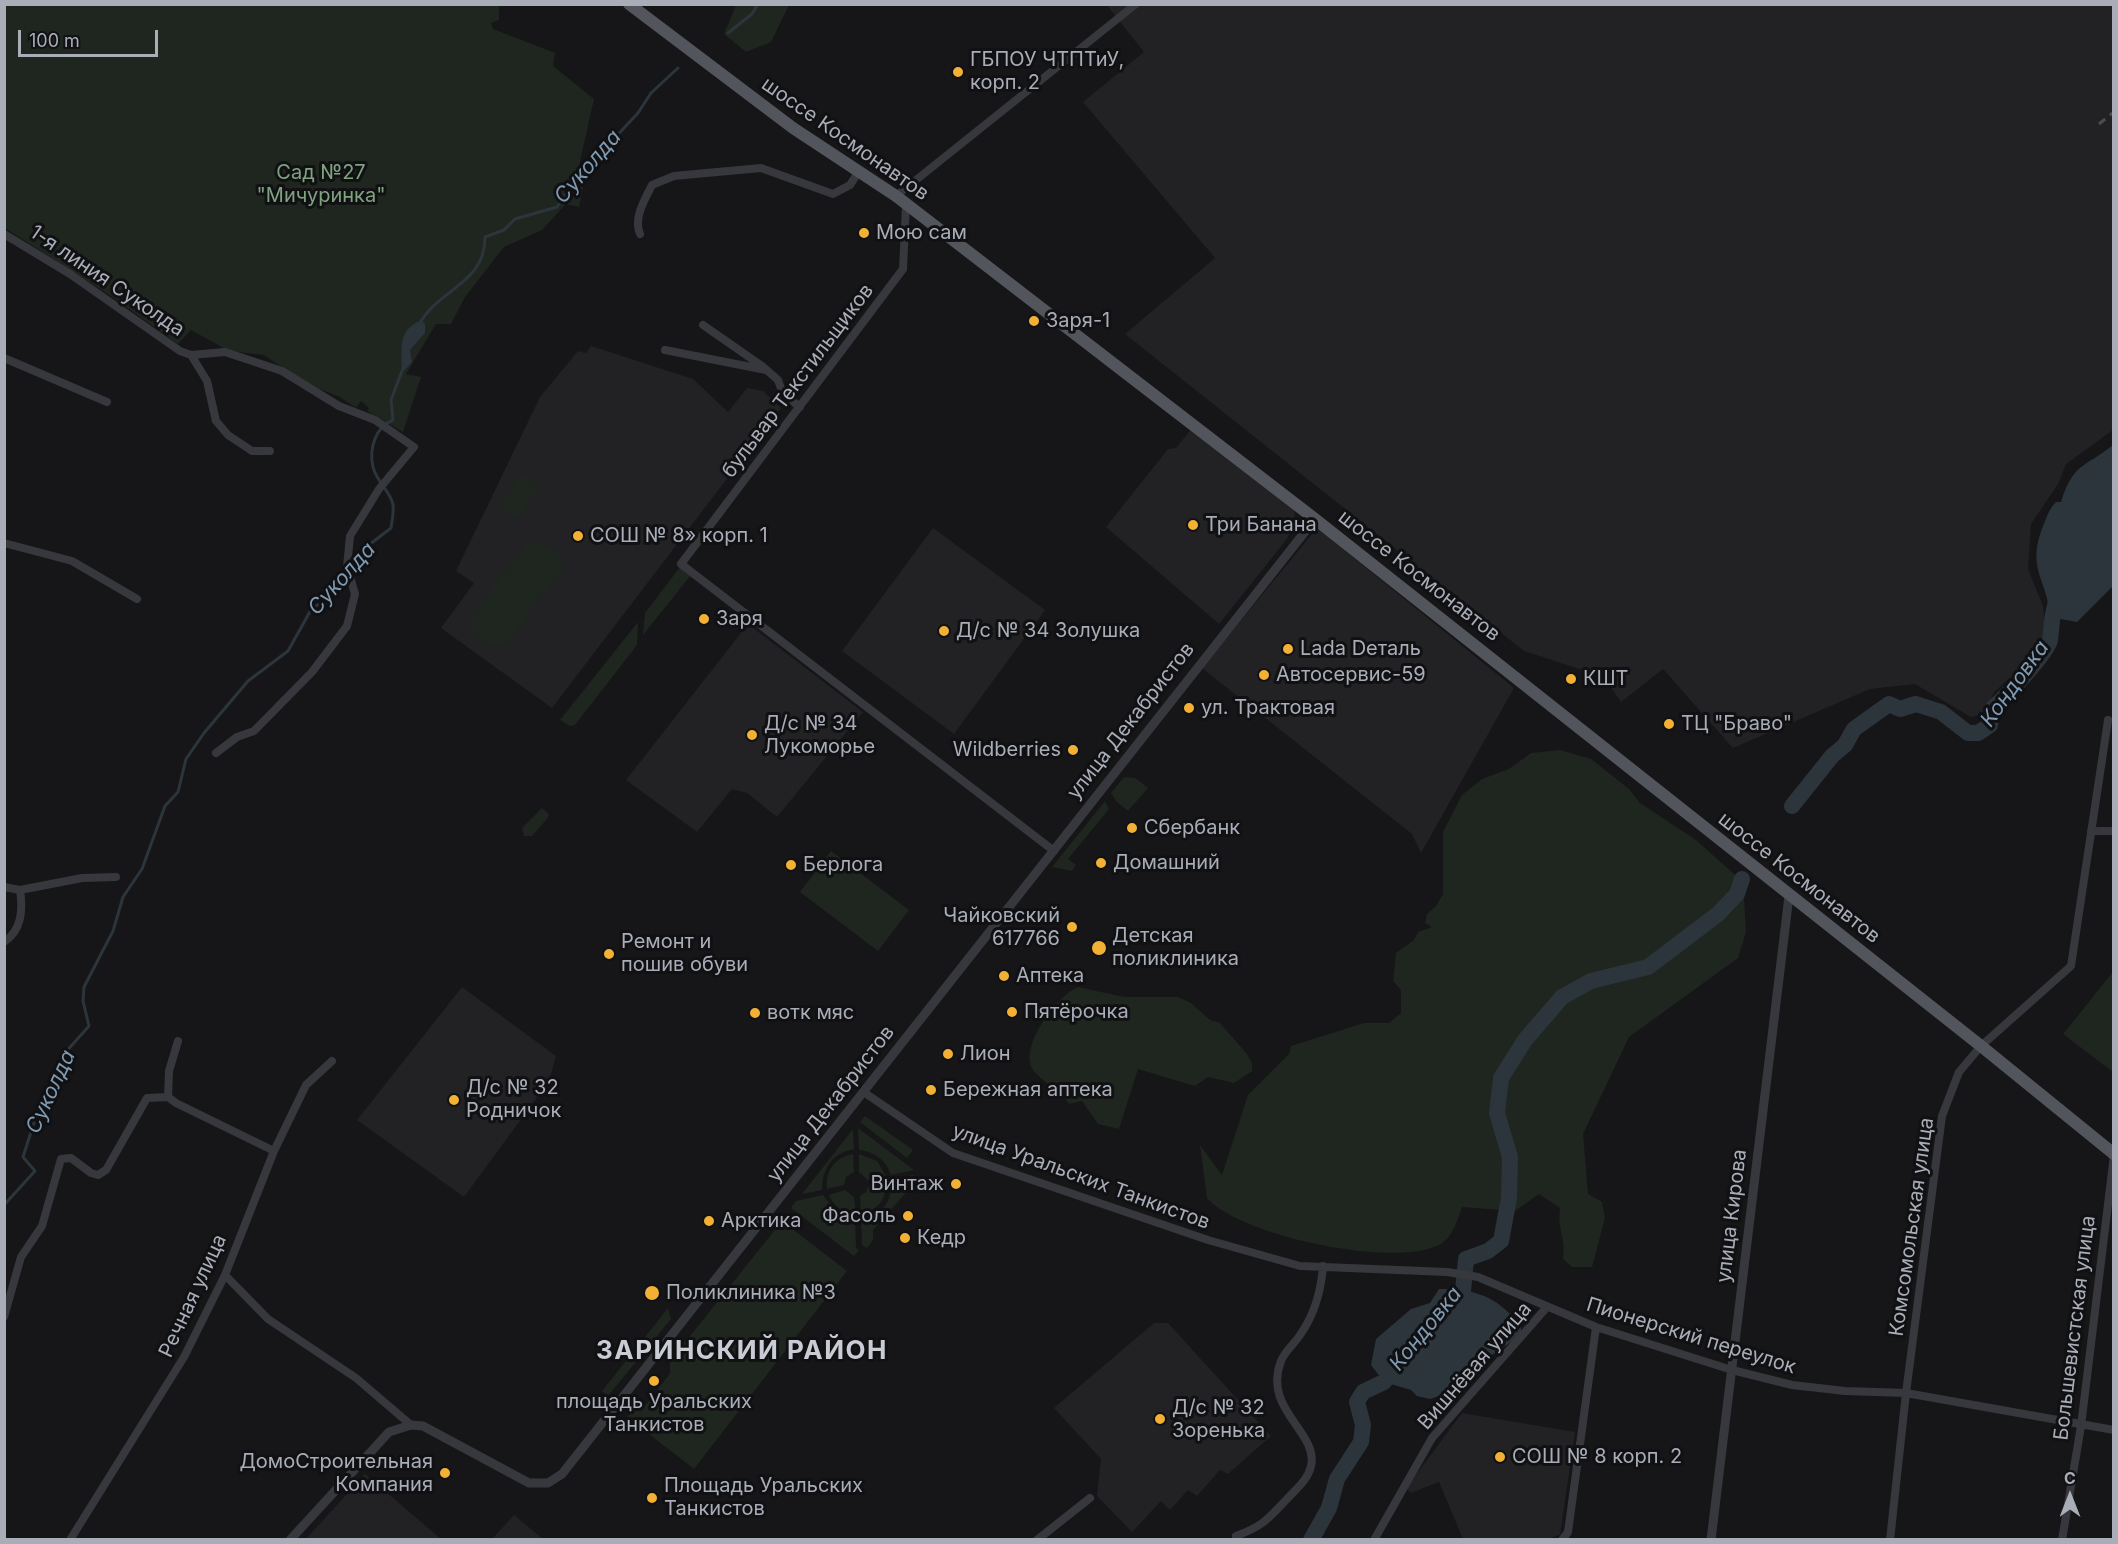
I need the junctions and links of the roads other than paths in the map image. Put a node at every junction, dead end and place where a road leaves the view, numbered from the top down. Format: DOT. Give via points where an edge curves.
graph roads {
  1 [pos="628,4"];
  2 [pos="1136,4"];
  3 [pos="859,171"];
  4 [pos="896,196"];
  5 [pos="906,205"];
  6 [pos="4,234"];
  7 [pos="640,234"];
  8 [pos="704,325"];
  9 [pos="664,350"];
  10 [pos="191,356"];
  11 [pos="4,358"];
  12 [pos="768,370"];
  13 [pos="107,402"];
  14 [pos="800,407"];
  15 [pos="270,451"];
  16 [pos="1315,519"];
  17 [pos="4,543"];
  18 [pos="137,599"];
  19 [pos="2108,720"];
  20 [pos="216,753"];
  21 [pos="2091,831"];
  22 [pos="2114,831"];
  23 [pos="1054,850"];
  24 [pos="116,877"];
  25 [pos="4,887"];
  26 [pos="20,890"];
  27 [pos="1789,896"];
  28 [pos="4,942"];
  29 [pos="178,1041"];
  30 [pos="1981,1046"];
  31 [pos="332,1061"];
  32 [pos="865,1093"];
  33 [pos="168,1097"];
  34 [pos="274,1151"];
  35 [pos="2114,1154"];
  36 [pos="1300,1266"];
  37 [pos="1323,1266"];
  38 [pos="225,1275"];
  39 [pos="1547,1307"];
  40 [pos="4,1317"];
  41 [pos="1596,1327"];
  42 [pos="1732,1370"];
  43 [pos="1906,1393"];
  44 [pos="411,1425"];
  45 [pos="2081,1426"];
  46 [pos="2114,1430"];
  47 [pos="1090,1498"];
  48 [pos="1236,1536"];
  49 [pos="70,1539"];
  50 [pos="290,1539"];
  51 [pos="1037,1539"];
  52 [pos="1374,1539"];
  53 [pos="1563,1539"];
  54 [pos="1711,1539"];
  55 [pos="1890,1539"];
  56 [pos="2062,1539"];
  1 -- 3 [label="main road, шоссе Космонавтов" via="793,128"];
  2 -- 4 [label="street"];
  3 -- 4 [label="main road, шоссе Космонавтов"];
  3 -- 7 [label="street" via="850,185 833,194 761,168 674,176 652,185 640,209"];
  4 -- 5 [label="main road, шоссе Космонавтов"];
  5 -- 14 [label="street, бульвар Текстильщиков" via="903,269"];
  5 -- 16 [label="main road, шоссе Космонавтов"];
  6 -- 10 [label="street, 1-я линия Суколда"];
  8 -- 12 [label="street"];
  9 -- 12 [label="street"];
  10 -- 15 [label="street, 1-я линия Суколда" via="207,381 216,421 228,435 252,451"];
  10 -- 20 [label="street, 1-я линия Суколда" via="225,352 282,371 339,406 375,420 414,447 378,489 350,536 348,567 355,594 348,626 312,672 254,731 237,737"];
  11 -- 13 [label="street"];
  12 -- 14 [label="street" via="783,393"];
  14 -- 23 [label="street, бульвар Текстильщиков" via="681,564"];
  16 -- 23 [label="street, улица Декабристов"];
  16 -- 27 [label="main road, шоссе Космонавтов"];
  17 -- 18 [label="street" via="72,561"];
  19 -- 21 [label="street, Комсомольская улица"];
  21 -- 22 [label="street"];
  21 -- 30 [label="street, Комсомольская улица" via="2072,966"];
  23 -- 32 [label="street, улица Декабристов"];
  24 -- 26 [label="street" via="82,878"];
  25 -- 26 [label="street"];
  26 -- 28 [label="street" via="20,920 14,935"];
  27 -- 30 [label="main road, шоссе Космонавтов"];
  27 -- 42 [label="street, улица Кирова"];
  29 -- 33 [label="street" via="169,1071"];
  30 -- 35 [label="main road, шоссе Космонавтов"];
  30 -- 43 [label="street, Комсомольская улица" via="1959,1072 1942,1116"];
  31 -- 34 [label="street, Речная улица" via="306,1085"];
  32 -- 36 [label="street, улица Уральских Танкистов" via="953,1153 1208,1240"];
  32 -- 44 [label="street, улица Декабристов" via="562,1474 548,1482 529,1483 423,1426"];
  33 -- 34 [label="street"];
  33 -- 40 [label="street" via="147,1098 106,1170 99,1175 71,1158 62,1159 42,1226 21,1257"];
  34 -- 38 [label="street, Речная улица"];
  35 -- 45 [label="street, Большевистская улица"];
  36 -- 37 [label="street, Пионерский переулок"];
  37 -- 39 [label="street, Пионерский переулок" via="1478,1277"];
  37 -- 48 [label="street" via="1316,1308 1281,1360 1277,1388 1285,1411 1311,1447 1311,1465 1305,1479 1260,1527"];
  38 -- 44 [label="street" via="268,1319 361,1382"];
  38 -- 49 [label="street, Речная улица" via="184,1357"];
  39 -- 41 [label="street, Пионерский переулок"];
  39 -- 52 [label="street, Вишнёвая улица" via="1432,1438"];
  41 -- 42 [label="street, Пионерский переулок"];
  41 -- 53 [label="street" via="1568,1532"];
  42 -- 43 [label="street, Пионерский переулок" via="1792,1385"];
  42 -- 54 [label="street, улица Кирова"];
  43 -- 45 [label="street, Пионерский переулок"];
  43 -- 55 [label="street, Комсомольская улица"];
  44 -- 50 [label="street" via="388,1432"];
  45 -- 46 [label="street, Пионерский переулок"];
  45 -- 56 [label="street, Большевистская улица"];
  47 -- 51 [label="street"];
}
